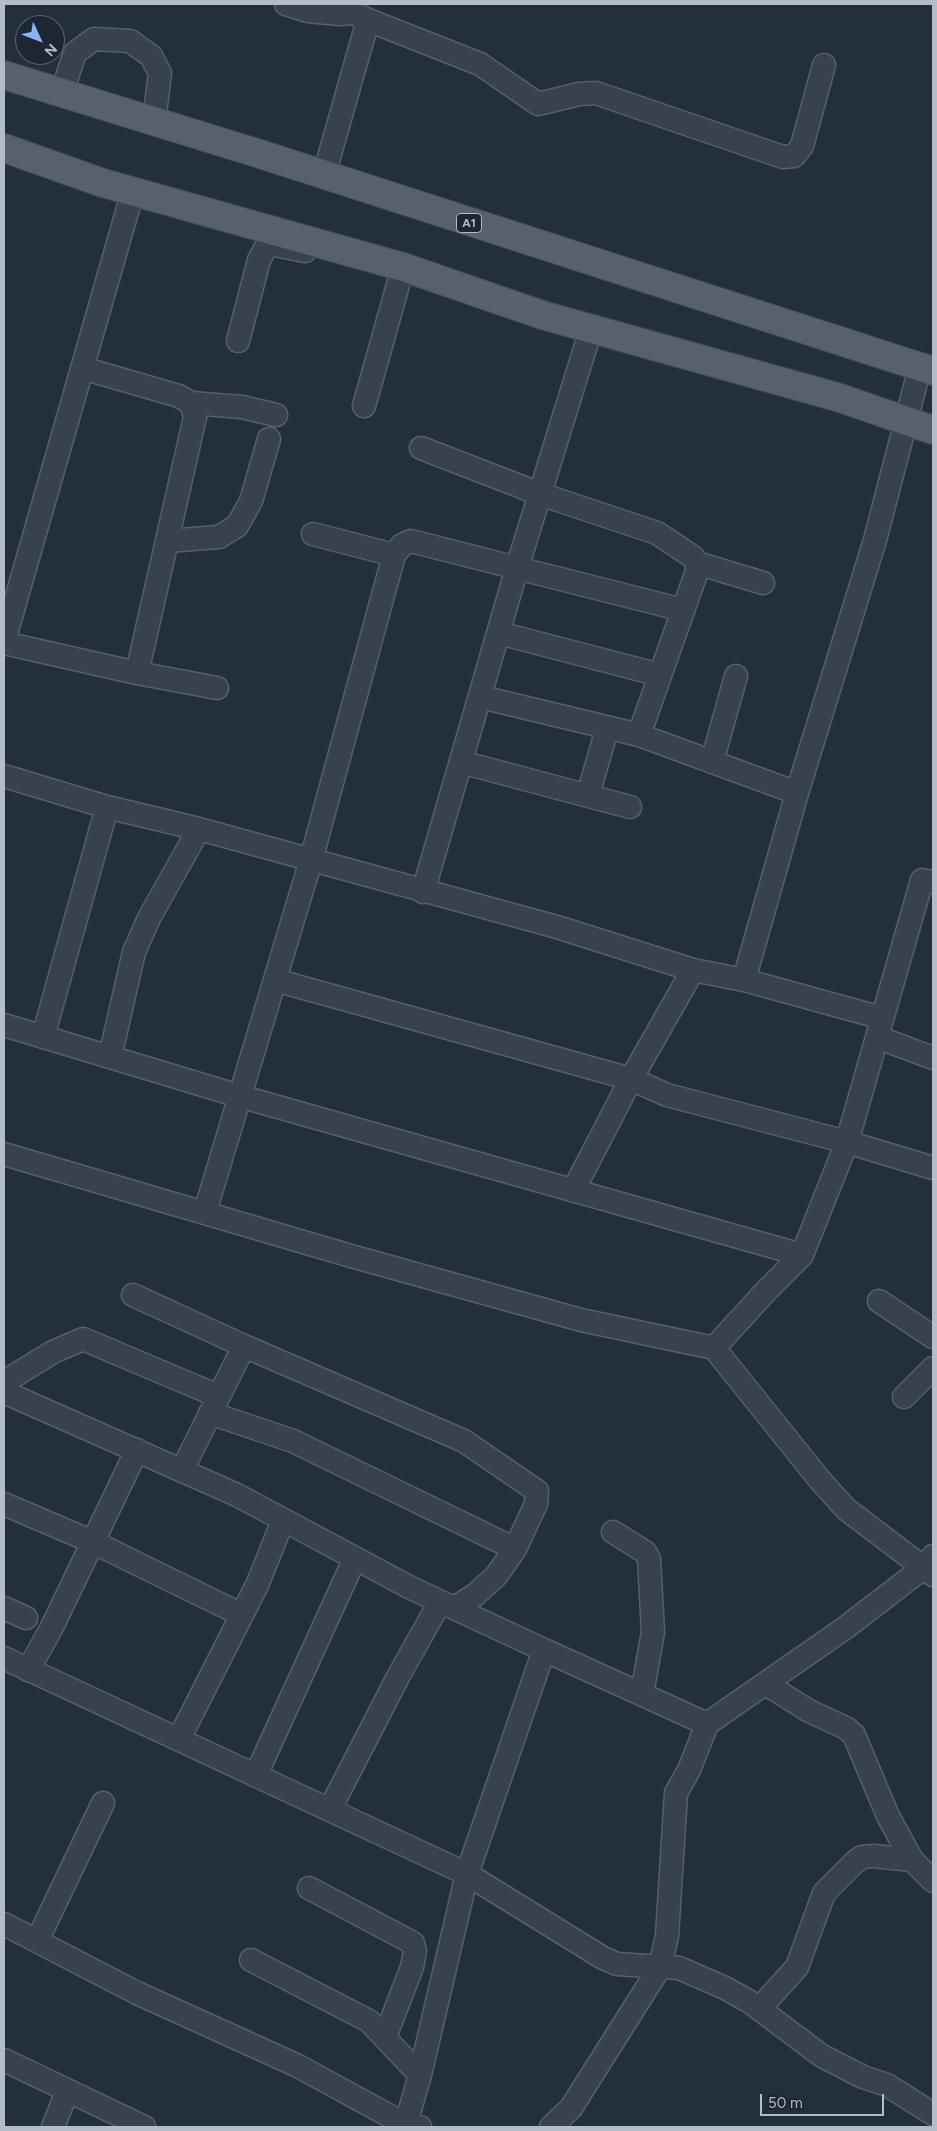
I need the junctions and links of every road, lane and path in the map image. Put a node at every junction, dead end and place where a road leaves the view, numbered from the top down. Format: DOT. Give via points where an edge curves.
graph roads {
  1 [pos="286,4"];
  2 [pos="357,12"];
  3 [pos="824,65"];
  4 [pos="4,75"];
  5 [pos="62,92"];
  6 [pos="154,121"];
  7 [pos="4,148"];
  8 [pos="324,175"];
  9 [pos="133,191"];
  10 [pos="402,271"];
  11 [pos="591,329"];
  12 [pos="238,341"];
  13 [pos="82,368"];
  14 [pos="927,369"];
  15 [pos="191,403"];
  16 [pos="364,406"];
  17 [pos="276,414"];
  18 [pos="906,421"];
  19 [pos="933,430"];
  20 [pos="269,439"];
  21 [pos="421,448"];
  22 [pos="540,494"];
  23 [pos="313,534"];
  24 [pos="167,541"];
  25 [pos="394,555"];
  26 [pos="697,563"];
  27 [pos="517,568"];
  28 [pos="763,583"];
  29 [pos="683,610"];
  30 [pos="499,633"];
  31 [pos="4,642"];
  32 [pos="137,673"];
  33 [pos="660,675"];
  34 [pos="736,676"];
  35 [pos="217,688"];
  36 [pos="481,697"];
  37 [pos="607,728"];
  38 [pos="639,735"];
  39 [pos="462,762"];
  40 [pos="712,762"];
  41 [pos="4,776"];
  42 [pos="797,793"];
  43 [pos="588,795"];
  44 [pos="108,807"];
  45 [pos="630,807"];
  46 [pos="200,829"];
  47 [pos="311,860"];
  48 [pos="933,882"];
  49 [pos="423,892"];
  50 [pos="693,970"];
  51 [pos="275,980"];
  52 [pos="744,980"];
  53 [pos="4,1025"];
  54 [pos="879,1027"];
  55 [pos="43,1037"];
  56 [pos="110,1057"];
  57 [pos="933,1058"];
  58 [pos="630,1079"];
  59 [pos="239,1096"];
  60 [pos="847,1142"];
  61 [pos="4,1154"];
  62 [pos="933,1168"];
  63 [pos="573,1191"];
  64 [pos="205,1212"];
  65 [pos="802,1255"];
  66 [pos="133,1295"];
  67 [pos="879,1301"];
  68 [pos="933,1337"];
  69 [pos="244,1346"];
  70 [pos="714,1348"];
  71 [pos="933,1368"];
  72 [pos="4,1382"];
  73 [pos="4,1392"];
  74 [pos="904,1397"];
  75 [pos="214,1404"];
  76 [pos="137,1450"];
  77 [pos="182,1470"];
  78 [pos="4,1504"];
  79 [pos="283,1520"];
  80 [pos="613,1532"];
  81 [pos="93,1542"];
  82 [pos="515,1549"];
  83 [pos="355,1558"];
  84 [pos="930,1567"];
  85 [pos="447,1605"];
  86 [pos="4,1608"];
  87 [pos="242,1615"];
  88 [pos="26,1618"];
  89 [pos="544,1650"];
  90 [pos="4,1658"];
  91 [pos="28,1670"];
  92 [pos="766,1684"];
  93 [pos="642,1694"];
  94 [pos="707,1724"];
  95 [pos="180,1739"];
  96 [pos="256,1775"];
  97 [pos="103,1803"];
  98 [pos="330,1809"];
  99 [pos="912,1860"];
  100 [pos="467,1874"];
  101 [pos="933,1881"];
  102 [pos="309,1888"];
  103 [pos="4,1924"];
  104 [pos="38,1941"];
  105 [pos="252,1960"];
  106 [pos="660,1967"];
  107 [pos="759,2009"];
  108 [pos="385,2037"];
  109 [pos="4,2060"];
  110 [pos="420,2076"];
  111 [pos="67,2092"];
  112 [pos="933,2114"];
  113 [pos="410,2126"];
  114 [pos="53,2127"];
  115 [pos="144,2127"];
  116 [pos="551,2127"];
  1 -- 2 [label="street" via="308,11"];
  2 -- 3 [label="street" via="480,64 538,104 596,93 783,157 794,156 802,146"];
  2 -- 8 [label="street"];
  4 -- 5 [label="main road, A1"];
  5 -- 6 [label="main road, A1"];
  5 -- 6 [label="street" via="75,53 94,39 130,41 151,56 160,74"];
  6 -- 8 [label="main road, A1"];
  7 -- 9 [label="main road"];
  8 -- 14 [label="main road, A1"];
  9 -- 10 [label="main road"];
  9 -- 13 [label="street"];
  10 -- 11 [label="main road"];
  10 -- 12 [label="street" via="299,249 275,245 266,247 259,260"];
  10 -- 16 [label="street"];
  11 -- 18 [label="main road" via="838,398"];
  11 -- 22 [label="street"];
  13 -- 15 [label="street" via="179,396"];
  13 -- 31 [label="street"];
  14 -- 18 [label="street"];
  15 -- 17 [label="street" via="242,407"];
  15 -- 24 [label="street" via="195,417"];
  18 -- 19 [label="main road"];
  18 -- 42 [label="street" via="875,540"];
  20 -- 24 [label="street" via="251,501 238,526 219,537"];
  21 -- 22 [label="street"];
  22 -- 26 [label="street" via="656,534 684,549"];
  22 -- 27 [label="street"];
  23 -- 25 [label="street"];
  24 -- 32 [label="street"];
  25 -- 27 [label="street" via="402,545 411,541"];
  25 -- 47 [label="street"];
  26 -- 28 [label="street"];
  26 -- 29 [label="street"];
  27 -- 29 [label="street"];
  27 -- 30 [label="street"];
  29 -- 33 [label="street"];
  30 -- 33 [label="street"];
  30 -- 36 [label="street"];
  31 -- 32 [label="street"];
  32 -- 35 [label="street"];
  33 -- 38 [label="street"];
  34 -- 40 [label="street"];
  36 -- 37 [label="street"];
  36 -- 39 [label="street"];
  37 -- 38 [label="street"];
  37 -- 43 [label="street"];
  38 -- 40 [label="street"];
  39 -- 43 [label="street"];
  39 -- 49 [label="street"];
  40 -- 42 [label="street"];
  41 -- 44 [label="street"];
  42 -- 52 [label="street"];
  43 -- 45 [label="street"];
  44 -- 46 [label="street"];
  44 -- 55 [label="street"];
  46 -- 47 [label="street"];
  46 -- 56 [label="street" via="149,918 134,952"];
  47 -- 49 [label="street"];
  47 -- 51 [label="street"];
  48 -- 54 [label="street" via="922,880"];
  49 -- 50 [label="street" via="557,927"];
  50 -- 52 [label="street"];
  50 -- 58 [label="street"];
  51 -- 58 [label="street"];
  51 -- 59 [label="street"];
  52 -- 54 [label="street"];
  53 -- 55 [label="street"];
  54 -- 57 [label="street"];
  54 -- 60 [label="street"];
  55 -- 56 [label="street"];
  56 -- 59 [label="street"];
  58 -- 60 [label="street" via="667,1094"];
  58 -- 63 [label="street"];
  59 -- 63 [label="street"];
  59 -- 64 [label="street"];
  60 -- 62 [label="street"];
  60 -- 65 [label="street"];
  61 -- 64 [label="street"];
  63 -- 65 [label="street"];
  64 -- 70 [label="street" via="581,1320"];
  65 -- 70 [label="street"];
  66 -- 69 [label="street"];
  67 -- 68 [label="street"];
  69 -- 75 [label="street"];
  69 -- 82 [label="street" via="464,1441 537,1491 536,1504"];
  70 -- 84 [label="street" via="846,1509"];
  71 -- 74 [label="street"];
  72 -- 75 [label="street" via="53,1352 84,1340"];
  73 -- 76 [label="street"];
  75 -- 77 [label="street"];
  75 -- 82 [label="street"];
  76 -- 77 [label="street"];
  76 -- 81 [label="street"];
  77 -- 79 [label="street"];
  78 -- 81 [label="street"];
  79 -- 83 [label="street"];
  79 -- 87 [label="street"];
  80 -- 93 [label="street" via="645,1552 649,1559 653,1632"];
  81 -- 87 [label="street"];
  81 -- 91 [label="street"];
  82 -- 85 [label="street" via="496,1576 475,1595"];
  83 -- 85 [label="street"];
  83 -- 96 [label="street"];
  84 -- 92 [label="street"];
  85 -- 89 [label="street"];
  85 -- 98 [label="street" via="399,1675"];
  86 -- 88 [label="street"];
  87 -- 95 [label="street"];
  89 -- 93 [label="street"];
  89 -- 100 [label="street"];
  90 -- 91 [label="street"];
  91 -- 95 [label="street"];
  92 -- 94 [label="street"];
  92 -- 99 [label="street" via="854,1735 888,1816"];
  93 -- 94 [label="street"];
  94 -- 106 [label="street" via="676,1793 667,1936"];
  95 -- 96 [label="street"];
  96 -- 98 [label="street"];
  97 -- 104 [label="street"];
  98 -- 100 [label="street"];
  99 -- 101 [label="street"];
  99 -- 107 [label="street" via="873,1856 862,1857 855,1862 824,1893 797,1967"];
  100 -- 106 [label="street" via="603,1958 617,1964"];
  100 -- 110 [label="street"];
  102 -- 108 [label="street" via="413,1943 412,1968"];
  103 -- 104 [label="street"];
  104 -- 113 [label="street" via="137,1993 298,2066"];
  105 -- 108 [label="street" via="369,2021"];
  106 -- 107 [label="street" via="679,1968 725,1988"];
  106 -- 116 [label="street" via="571,2108"];
  107 -- 112 [label="street" via="822,2056 887,2085"];
  108 -- 110 [label="street"];
  109 -- 111 [label="street"];
  110 -- 113 [label="street"];
  111 -- 114 [label="street"];
  111 -- 115 [label="street"];
}
